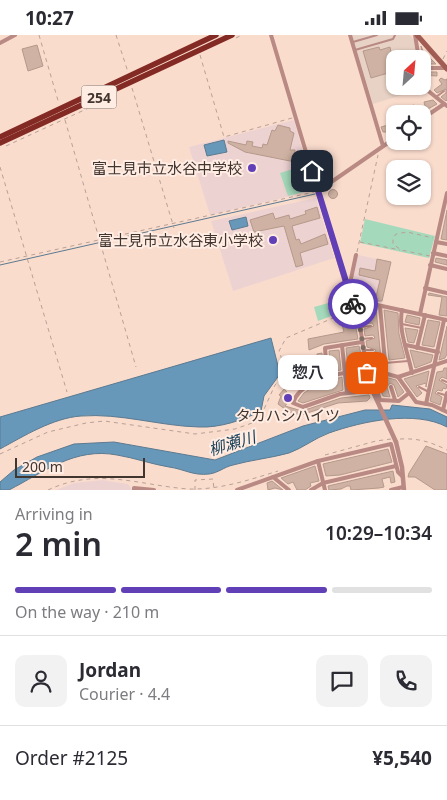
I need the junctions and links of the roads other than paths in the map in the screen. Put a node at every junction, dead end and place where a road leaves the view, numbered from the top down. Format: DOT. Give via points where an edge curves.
graph roads {
  1 [pos="15,35"];
  2 [pos="216,35"];
  3 [pos="232,35"];
  4 [pos="272,35"];
  5 [pos="350,35"];
  6 [pos="377,35"];
  7 [pos="394,35"];
  8 [pos="416,35"];
  9 [pos="374,36"];
  10 [pos="0,43"];
  11 [pos="352,43"];
  12 [pos="376,44"];
  13 [pos="418,50"];
  14 [pos="355,51"];
  15 [pos="431,68"];
  16 [pos="446,68"];
  17 [pos="130,79"];
  18 [pos="444,91"];
  19 [pos="431,93"];
  20 [pos="436,97"];
  21 [pos="446,105"];
  22 [pos="62,111"];
  23 [pos="431,114"];
  24 [pos="0,137"];
  25 [pos="0,143"];
  26 [pos="386,144"];
  27 [pos="383,146"];
  28 [pos="318,192"];
  29 [pos="447,193"];
  30 [pos="446,199"];
  31 [pos="436,240"];
  32 [pos="447,244"];
  33 [pos="356,255"];
  34 [pos="433,255"];
  35 [pos="447,256"];
  36 [pos="430,265"];
  37 [pos="447,269"];
  38 [pos="425,288"];
  39 [pos="348,293"];
  40 [pos="447,293"];
  41 [pos="380,305"];
  42 [pos="355,309"];
  43 [pos="402,310"];
  44 [pos="420,314"];
  45 [pos="425,315"];
  46 [pos="446,320"];
  47 [pos="400,323"];
  48 [pos="371,326"];
  49 [pos="361,327"];
  50 [pos="422,328"];
  51 [pos="437,329"];
  52 [pos="442,330"];
  53 [pos="372,338"];
  54 [pos="362,340"];
  55 [pos="434,342"];
  56 [pos="439,343"];
  57 [pos="342,345"];
  58 [pos="407,348"];
  59 [pos="417,348"];
  60 [pos="373,350"];
  61 [pos="363,351"];
  62 [pos="402,351"];
  63 [pos="438,352"];
  64 [pos="410,361"];
  65 [pos="447,361"];
  66 [pos="385,363"];
  67 [pos="434,365"];
  68 [pos="366,367"];
  69 [pos="345,373"];
  70 [pos="386,373"];
  71 [pos="412,373"];
  72 [pos="327,375"];
  73 [pos="368,377"];
  74 [pos="398,377"];
  75 [pos="442,380"];
  76 [pos="447,382"];
  77 [pos="370,383"];
  78 [pos="391,387"];
  79 [pos="419,387"];
  80 [pos="429,392"];
  81 [pos="347,393"];
  82 [pos="409,393"];
  83 [pos="438,393"];
  84 [pos="447,397"];
  85 [pos="395,401"];
  86 [pos="426,404"];
  87 [pos="445,411"];
  88 [pos="318,461"];
  89 [pos="396,466"];
  90 [pos="273,477"];
  91 [pos="403,477"];
  92 [pos="323,483"];
  93 [pos="403,488"];
  94 [pos="134,489"];
  95 [pos="154,490"];
  96 [pos="237,490"];
  97 [pos="288,490"];
  98 [pos="311,490"];
  99 [pos="325,490"];
  100 [pos="391,490"];
  1 -- 10 [label="street"];
  2 -- 17 [label="highway, 254"];
  3 -- 17 [label="highway, 254"];
  4 -- 28 [label="street"];
  5 -- 11 [label="street"];
  6 -- 9 [label="lane"];
  7 -- 12 [label="lane" via="393,39"];
  8 -- 13 [label="street"];
  8 -- 16 [label="main road"];
  9 -- 11 [label="lane"];
  9 -- 12 [label="lane"];
  11 -- 14 [label="street"];
  12 -- 14 [label="lane"];
  14 -- 27 [label="street"];
  15 -- 16 [label="street"];
  17 -- 22 [label="highway, 254"];
  18 -- 20 [label="lane"];
  19 -- 20 [label="street"];
  20 -- 21 [label="street"];
  21 -- 23 [label="street"];
  22 -- 24 [label="highway, 254"];
  22 -- 25 [label="highway, 254"];
  26 -- 27 [label="street"];
  27 -- 28 [label="street"];
  28 -- 39 [label="street"];
  29 -- 30 [label="street"];
  30 -- 31 [label="street"];
  31 -- 32 [label="street"];
  31 -- 34 [label="street"];
  33 -- 39 [label="street"];
  34 -- 35 [label="street"];
  34 -- 36 [label="street"];
  36 -- 37 [label="street"];
  36 -- 38 [label="street"];
  38 -- 40 [label="street"];
  38 -- 44 [label="street"];
  39 -- 42 [label="street"];
  41 -- 42 [label="street" via="368,303"];
  41 -- 43 [label="street"];
  41 -- 66 [label="street"];
  42 -- 49 [label="street"];
  43 -- 44 [label="street"];
  43 -- 47 [label="street"];
  44 -- 45 [label="street"];
  45 -- 46 [label="street"];
  45 -- 50 [label="street"];
  46 -- 52 [label="street"];
  47 -- 50 [label="lane"];
  47 -- 58 [label="street"];
  48 -- 49 [label="lane"];
  49 -- 54 [label="street"];
  50 -- 59 [label="street"];
  51 -- 52 [label="lane"];
  52 -- 56 [label="street"];
  53 -- 54 [label="lane"];
  54 -- 57 [label="street"];
  54 -- 61 [label="street"];
  55 -- 56 [label="street"];
  56 -- 63 [label="street"];
  57 -- 69 [label="street"];
  57 -- 72 [label="street" via="325,348"];
  58 -- 59 [label="street"];
  58 -- 62 [label="lane"];
  58 -- 64 [label="street"];
  59 -- 63 [label="street"];
  60 -- 61 [label="lane"];
  61 -- 68 [label="street"];
  63 -- 67 [label="street"];
  64 -- 66 [label="lane"];
  64 -- 71 [label="street"];
  65 -- 67 [label="street"];
  66 -- 70 [label="street"];
  67 -- 71 [label="street"];
  67 -- 80 [label="street"];
  68 -- 70 [label="street"];
  68 -- 73 [label="street"];
  69 -- 72 [label="street"];
  69 -- 81 [label="street"];
  70 -- 74 [label="street"];
  71 -- 74 [label="street"];
  72 -- 81 [label="street" via="304,389 293,403 303,407"];
  73 -- 77 [label="street"];
  73 -- 81 [label="street" via="366,391"];
  73 -- 85 [label="street" via="373,379 380,400"];
  74 -- 82 [label="street"];
  75 -- 76 [label="lane"];
  77 -- 91 [label="street, bridge" via="396,443"];
  78 -- 85 [label="street"];
  79 -- 80 [label="lane"];
  80 -- 86 [label="street"];
  82 -- 85 [label="street"];
  82 -- 86 [label="street" via="416,402"];
  83 -- 84 [label="lane"];
  84 -- 87 [label="street"];
  86 -- 87 [label="street"];
  88 -- 89 [label="street" via="391,444"];
  88 -- 90 [label="street"];
  88 -- 92 [label="street"];
  89 -- 91 [label="street"];
  89 -- 92 [label="street"];
  90 -- 96 [label="street"];
  90 -- 97 [label="street"];
  91 -- 93 [label="street"];
  92 -- 98 [label="street"];
  92 -- 99 [label="street"];
  93 -- 100 [label="street"];
  94 -- 95 [label="street"];
}
